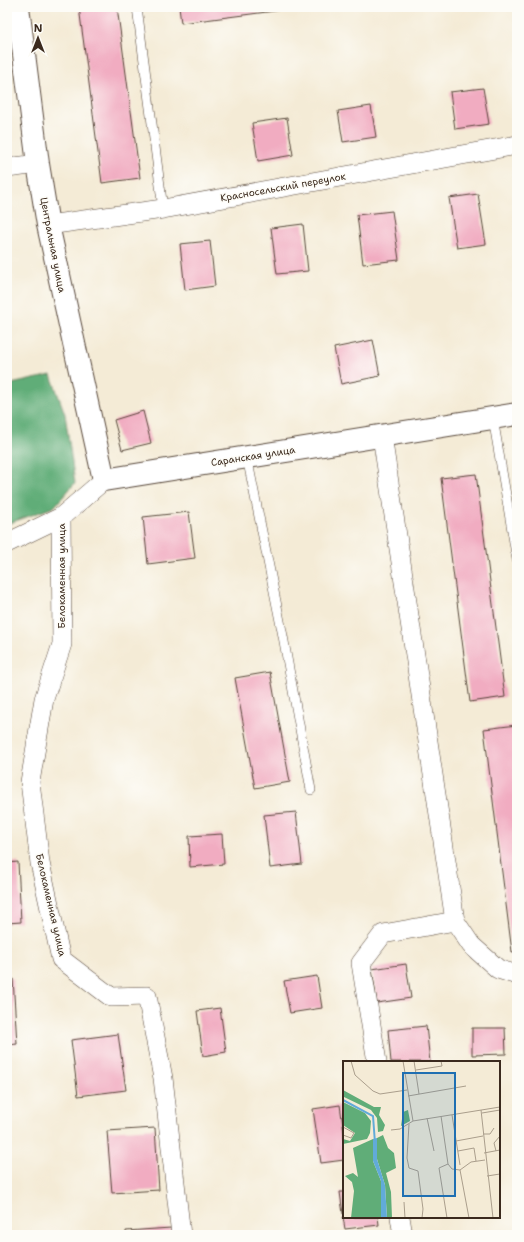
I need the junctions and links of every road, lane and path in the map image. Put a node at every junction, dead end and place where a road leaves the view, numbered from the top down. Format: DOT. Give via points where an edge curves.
graph roads {
  1 [pos="18,7"];
  2 [pos="137,7"];
  3 [pos="517,145"];
  4 [pos="38,164"];
  5 [pos="7,168"];
  6 [pos="162,209"];
  7 [pos="48,225"];
  8 [pos="517,414"];
  9 [pos="493,418"];
  10 [pos="382,436"];
  11 [pos="247,457"];
  12 [pos="104,480"];
  13 [pos="61,518"];
  14 [pos="7,543"];
  15 [pos="517,560"];
  16 [pos="311,790"];
  17 [pos="455,921"];
  18 [pos="517,975"];
  19 [pos="377,1061"];
  20 [pos="400,1218"];
  21 [pos="182,1235"];
  22 [pos="403,1235"];
  1 -- 4 [label="street, Центральная улица"];
  2 -- 6 [label="lane"];
  3 -- 6 [label="street, Красносельский переулок"];
  4 -- 5 [label="street"];
  4 -- 7 [label="street, Центральная улица"];
  6 -- 7 [label="street, Красносельский переулок"];
  7 -- 12 [label="street, Центральная улица"];
  8 -- 9 [label="street, Саранская улица"];
  9 -- 10 [label="street, Саранская улица"];
  9 -- 15 [label="lane"];
  10 -- 11 [label="street, Саранская улица"];
  10 -- 17 [label="street"];
  11 -- 12 [label="street, Саранская улица"];
  11 -- 16 [label="lane"];
  12 -- 13 [label="street"];
  13 -- 14 [label="street"];
  13 -- 21 [label="street, Белокаменная улица" via="62,644 44,699 30,782 40,863 61,959 111,997 146,996 163,1078"];
  17 -- 18 [label="street" via="471,944 498,969"];
  17 -- 19 [label="street" via="383,934 361,963"];
  20 -- 22 [label="street"];
}
